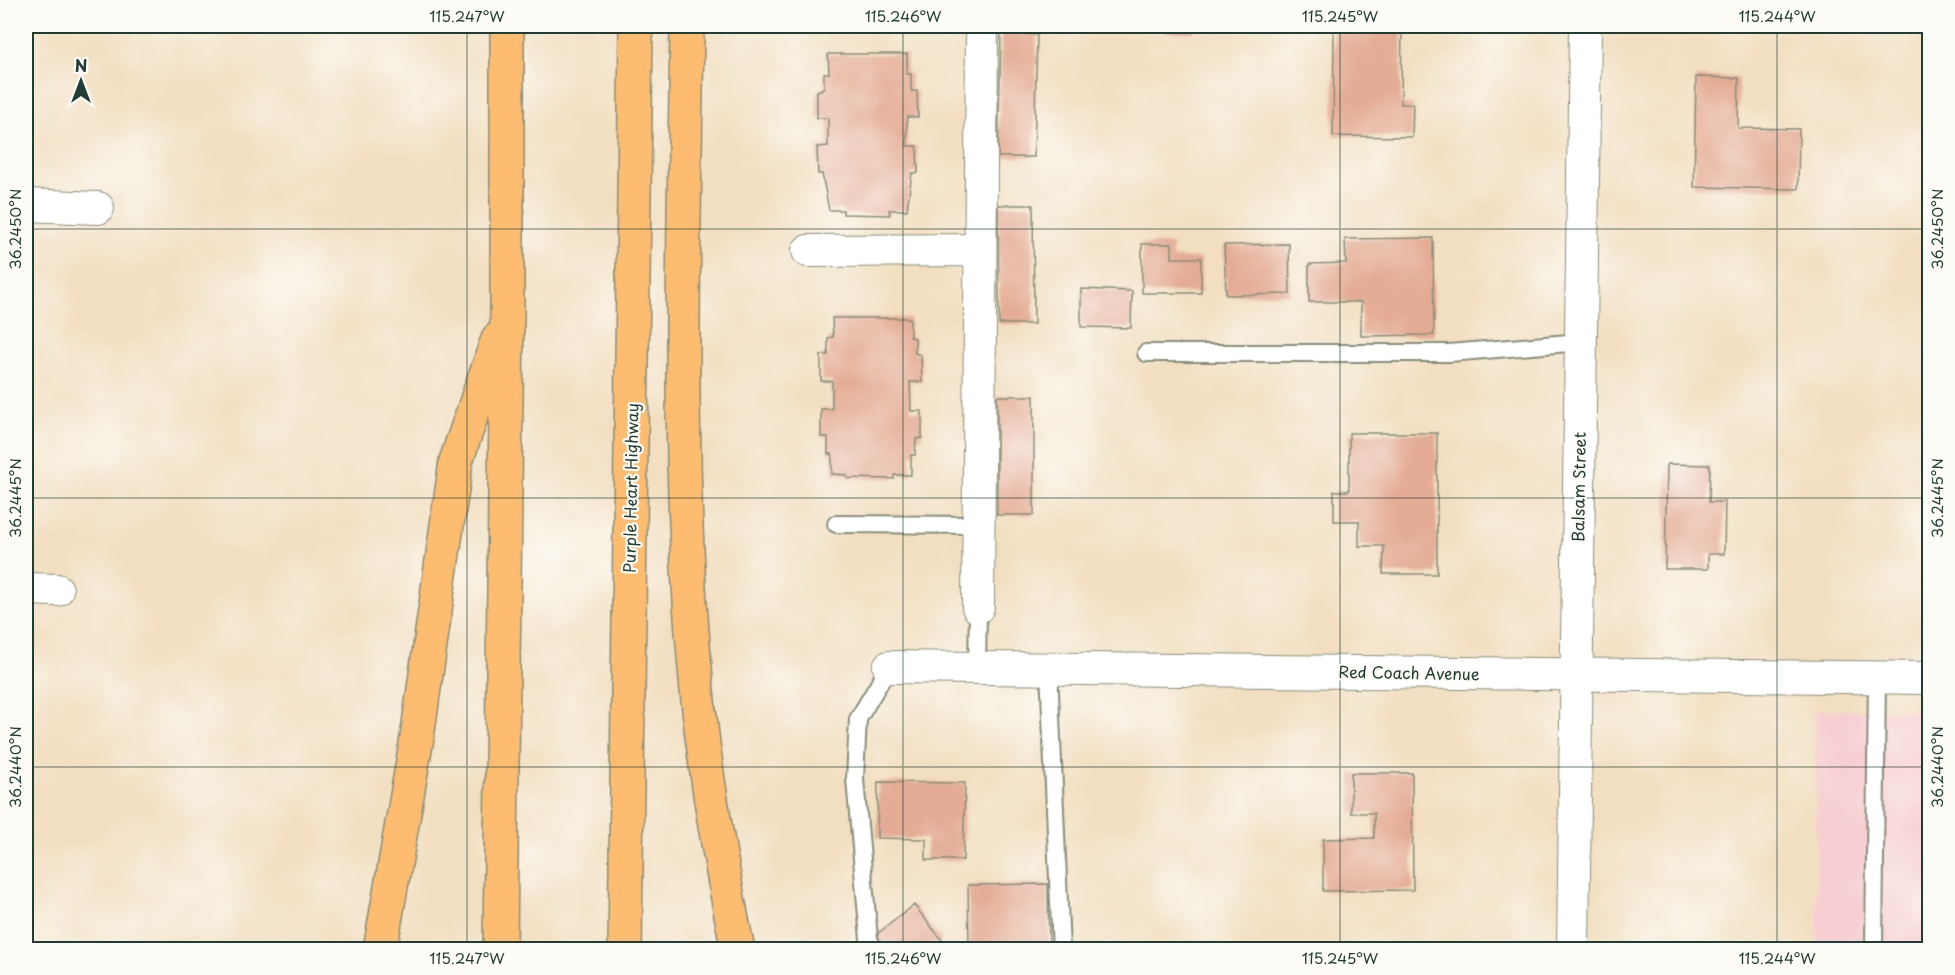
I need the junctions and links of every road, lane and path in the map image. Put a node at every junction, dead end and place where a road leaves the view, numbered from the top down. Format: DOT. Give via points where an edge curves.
graph roads {
  1 [pos="507,26"];
  2 [pos="636,26"];
  3 [pos="687,26"];
  4 [pos="982,26"];
  5 [pos="1585,26"];
  6 [pos="26,205"];
  7 [pos="98,208"];
  8 [pos="980,250"];
  9 [pos="808,251"];
  10 [pos="507,312"];
  11 [pos="1581,342"];
  12 [pos="1146,353"];
  13 [pos="836,524"];
  14 [pos="978,525"];
  15 [pos="26,589"];
  16 [pos="57,590"];
  17 [pos="978,607"];
  18 [pos="889,667"];
  19 [pos="977,668"];
  20 [pos="1049,669"];
  21 [pos="1577,675"];
  22 [pos="1876,677"];
  23 [pos="1929,678"];
  24 [pos="380,950"];
  25 [pos="500,950"];
  26 [pos="625,950"];
  27 [pos="738,950"];
  28 [pos="874,950"];
  29 [pos="1061,950"];
  30 [pos="1573,950"];
  31 [pos="1874,950"];
  1 -- 10 [label="highway"];
  2 -- 26 [label="highway, Purple Heart Highway"];
  3 -- 27 [label="highway" via="682,355 686,520 699,710 721,869"];
  4 -- 8 [label="street"];
  5 -- 11 [label="street, Balsam Street"];
  6 -- 7 [label="street"];
  8 -- 9 [label="street"];
  8 -- 14 [label="street"];
  10 -- 24 [label="highway" via="456,461 417,738"];
  10 -- 25 [label="highway"];
  11 -- 12 [label="lane" via="1449,353"];
  11 -- 21 [label="street, Balsam Street"];
  13 -- 14 [label="lane"];
  14 -- 17 [label="street"];
  15 -- 16 [label="street"];
  17 -- 19 [label="lane"];
  18 -- 19 [label="street, Red Coach Avenue"];
  18 -- 28 [label="lane" via="858,719 855,779 869,939"];
  19 -- 20 [label="street, Red Coach Avenue"];
  20 -- 21 [label="street, Red Coach Avenue"];
  20 -- 29 [label="lane"];
  21 -- 22 [label="street, Red Coach Avenue"];
  21 -- 30 [label="street, Balsam Street"];
  22 -- 23 [label="street, Red Coach Avenue"];
  22 -- 31 [label="lane"];
}
